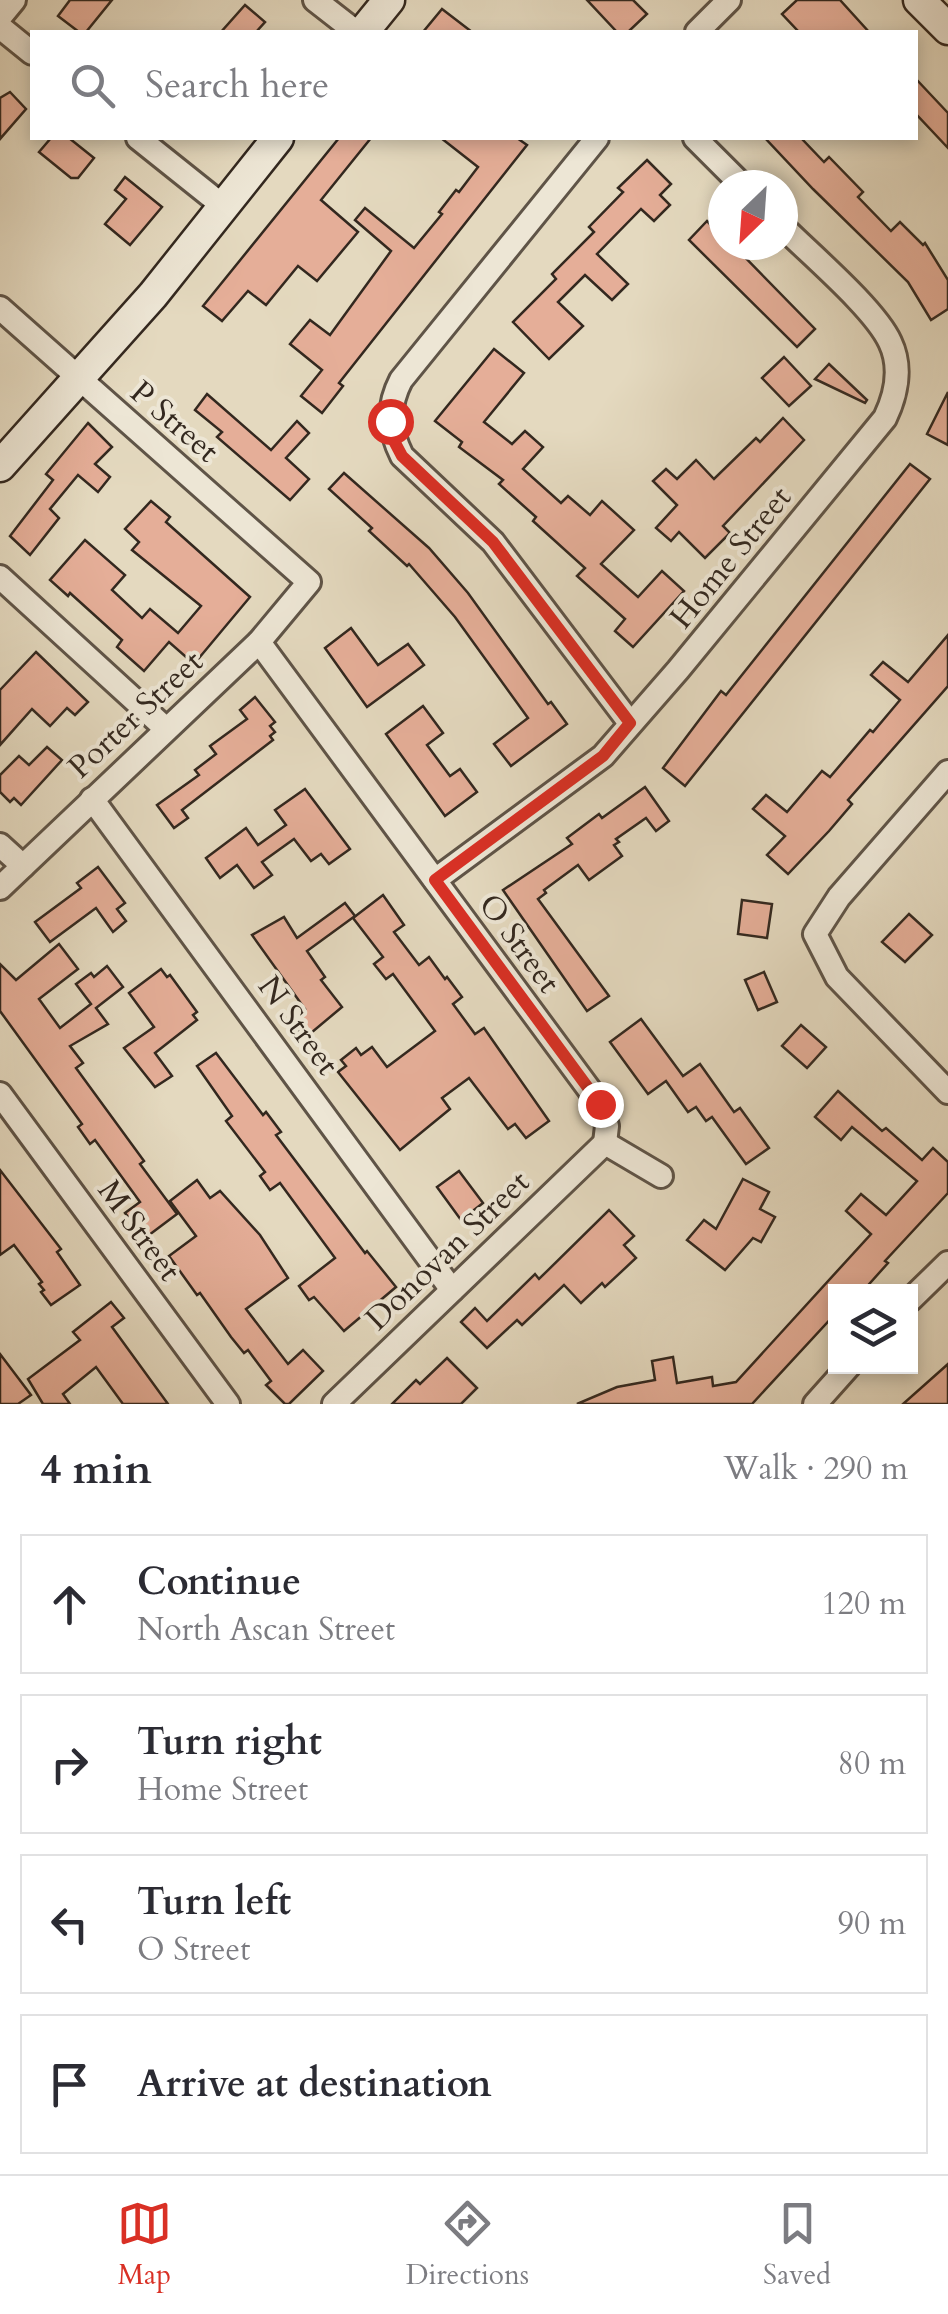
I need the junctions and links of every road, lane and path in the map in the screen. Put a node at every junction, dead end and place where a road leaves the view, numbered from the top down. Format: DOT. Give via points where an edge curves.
graph roads {
  1 [pos="14,0"];
  2 [pos="315,0"];
  3 [pos="389,0"];
  4 [pos="729,0"];
  5 [pos="0,17"];
  6 [pos="0,27"];
  7 [pos="356,30"];
  8 [pos="361,30"];
  9 [pos="699,30"];
  10 [pos="30,51"];
  11 [pos="140,140"];
  12 [pos="276,140"];
  13 [pos="595,140"];
  14 [pos="697,140"];
  15 [pos="727,170"];
  16 [pos="223,206"];
  17 [pos="798,242"];
  18 [pos="0,308"];
  19 [pos="78,380"];
  20 [pos="0,466"];
  21 [pos="0,577"];
  22 [pos="309,582"];
  23 [pos="259,642"];
  24 [pos="630,723"];
  25 [pos="165,728"];
  26 [pos="948,772"];
  27 [pos="92,799"];
  28 [pos="0,845"];
  29 [pos="22,866"];
  30 [pos="435,880"];
  31 [pos="0,888"];
  32 [pos="948,1092"];
  33 [pos="0,1094"];
  34 [pos="605,1143"];
  35 [pos="661,1176"];
  36 [pos="948,1264"];
  37 [pos="452,1290"];
  38 [pos="918,1292"];
  39 [pos="842,1374"];
  40 [pos="228,1404"];
  41 [pos="334,1404"];
  42 [pos="815,1404"];
  1 -- 5 [label="street"];
  2 -- 7 [label="street"];
  3 -- 8 [label="main road"];
  4 -- 9 [label="street"];
  6 -- 10 [label="street"];
  11 -- 16 [label="street"];
  12 -- 16 [label="main road"];
  13 -- 24 [label="street" via="401,380 390,421 402,456 493,542"];
  14 -- 15 [label="street"];
  16 -- 19 [label="main road"];
  17 -- 24 [label="street, Home Street" via="892,344 894,400 886,418"];
  18 -- 19 [label="street, P Street"];
  19 -- 20 [label="main road"];
  19 -- 22 [label="street, P Street"];
  21 -- 25 [label="street"];
  22 -- 23 [label="street, Porter Street"];
  23 -- 25 [label="street, Porter Street"];
  23 -- 30 [label="street, O Street"];
  24 -- 30 [label="street, Home Street" via="603,756"];
  25 -- 27 [label="street, Porter Street"];
  26 -- 32 [label="street" via="815,934 837,977"];
  27 -- 29 [label="street, Porter Street"];
  27 -- 37 [label="street, N Street"];
  28 -- 29 [label="street"];
  29 -- 31 [label="street, Porter Street"];
  30 -- 34 [label="street, O Street" via="600,1104"];
  33 -- 40 [label="street, M Street"];
  34 -- 35 [label="street"];
  34 -- 37 [label="street, Donovan Street"];
  36 -- 38 [label="street"];
  37 -- 41 [label="street, Donovan Street"];
  39 -- 42 [label="street"];
}
